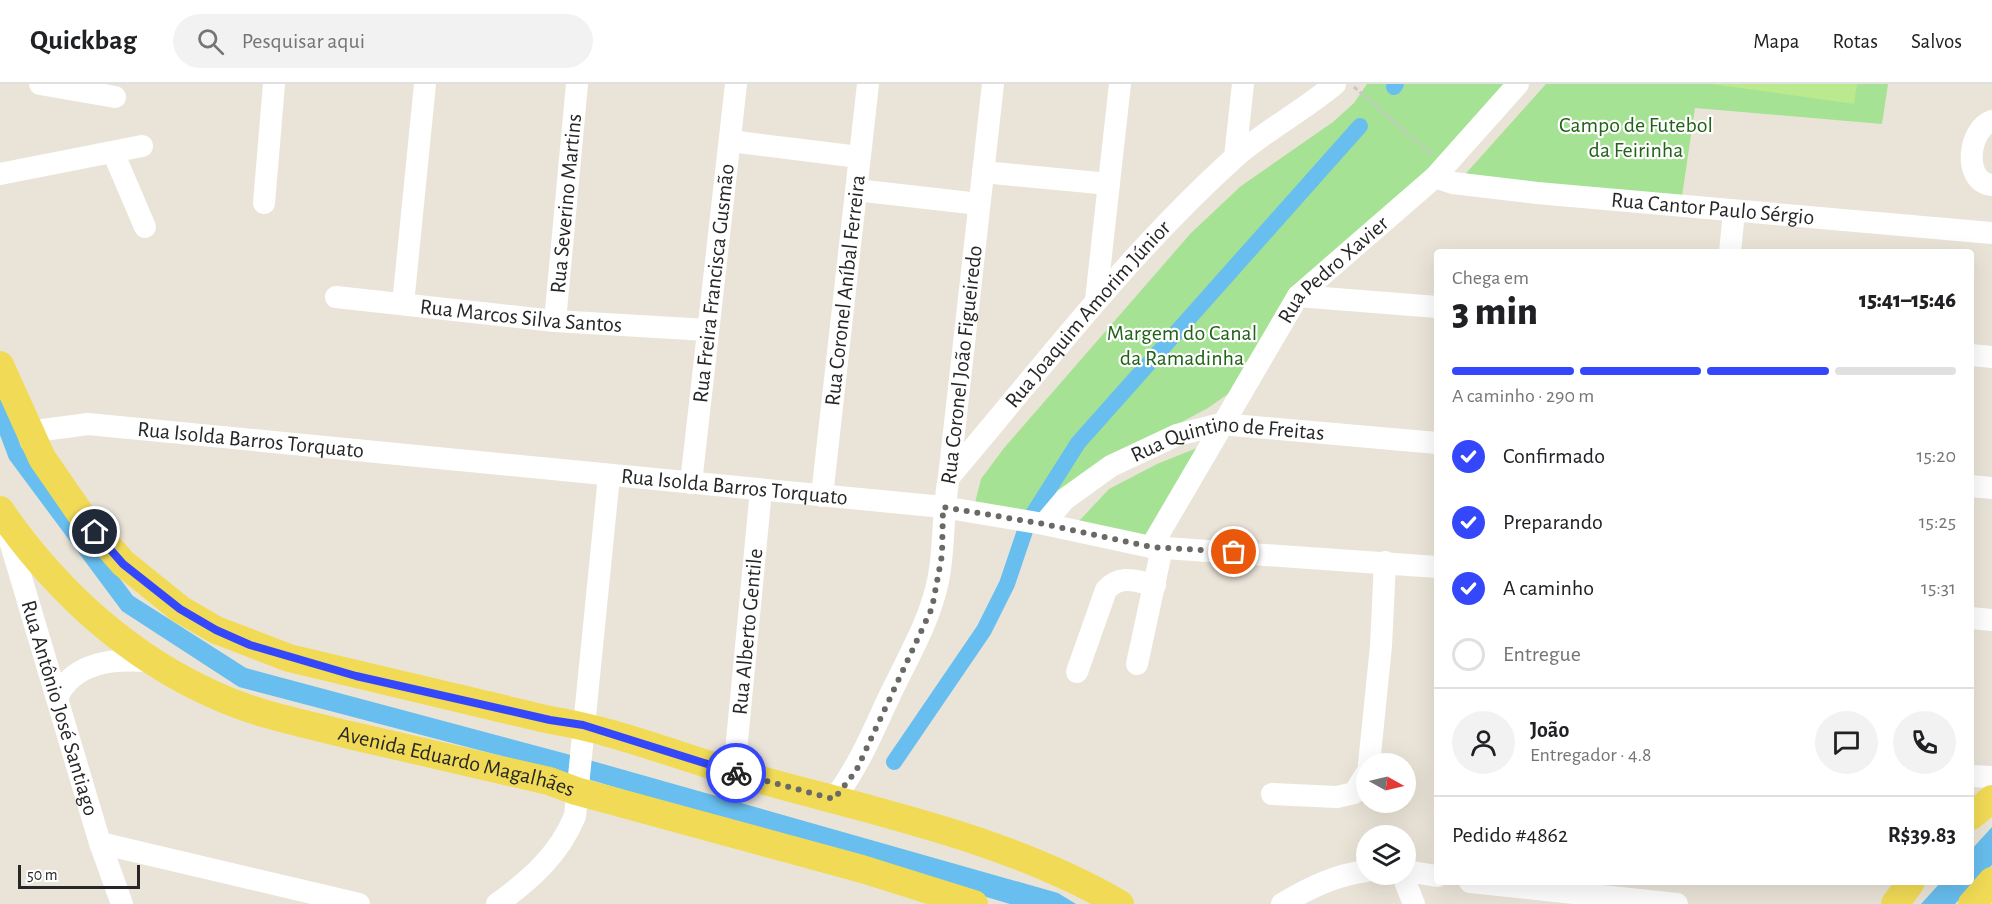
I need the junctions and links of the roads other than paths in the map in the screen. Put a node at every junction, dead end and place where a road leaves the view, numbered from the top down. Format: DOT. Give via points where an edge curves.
graph roads {
  1 [pos="40,84"];
  2 [pos="274,84"];
  3 [pos="425,84"];
  4 [pos="577,84"];
  5 [pos="736,84"];
  6 [pos="868,84"];
  7 [pos="993,84"];
  8 [pos="1120,84"];
  9 [pos="1243,84"];
  10 [pos="1335,84"];
  11 [pos="1518,84"];
  12 [pos="115,98"];
  13 [pos="1992,120"];
  14 [pos="730,141"];
  15 [pos="142,146"];
  16 [pos="113,153"];
  17 [pos="859,157"];
  18 [pos="1235,157"];
  19 [pos="983,172"];
  20 [pos="1440,172"];
  21 [pos="0,174"];
  22 [pos="1109,184"];
  23 [pos="1992,185"];
  24 [pos="856,190"];
  25 [pos="264,203"];
  26 [pos="979,204"];
  27 [pos="1734,212"];
  28 [pos="145,227"];
  29 [pos="1992,233"];
  30 [pos="1730,249"];
  31 [pos="1298,296"];
  32 [pos="336,297"];
  33 [pos="1096,300"];
  34 [pos="403,304"];
  35 [pos="1434,307"];
  36 [pos="555,321"];
  37 [pos="708,330"];
  38 [pos="1974,355"];
  39 [pos="1992,357"];
  40 [pos="0,366"];
  41 [pos="1221,424"];
  42 [pos="28,432"];
  43 [pos="1434,443"];
  44 [pos="609,476"];
  45 [pos="949,477"];
  46 [pos="691,483"];
  47 [pos="1974,486"];
  48 [pos="1992,488"];
  49 [pos="761,490"];
  50 [pos="822,496"];
  51 [pos="943,507"];
  52 [pos="0,511"];
  53 [pos="1044,524"];
  54 [pos="1156,547"];
  55 [pos="1385,562"];
  56 [pos="1434,567"];
  57 [pos="1155,585"];
  58 [pos="1974,618"];
  59 [pos="1992,620"];
  60 [pos="154,662"];
  61 [pos="1137,664"];
  62 [pos="1077,672"];
  63 [pos="57,698"];
  64 [pos="582,733"];
  65 [pos="1370,753"];
  66 [pos="734,772"];
  67 [pos="1974,776"];
  68 [pos="1992,777"];
  69 [pos="577,786"];
  70 [pos="1356,790"];
  71 [pos="1272,794"];
  72 [pos="834,799"];
  73 [pos="1992,799"];
  74 [pos="1974,814"];
  75 [pos="100,843"];
  76 [pos="1356,872"];
  77 [pos="1416,873"];
  78 [pos="1434,876"];
  79 [pos="1992,881"];
  80 [pos="1406,885"];
  81 [pos="1518,885"];
  82 [pos="1909,885"];
  83 [pos="1534,886"];
  84 [pos="122,904"];
  85 [pos="359,904"];
  86 [pos="497,904"];
  87 [pos="974,904"];
  88 [pos="1120,904"];
  89 [pos="1281,904"];
  90 [pos="1414,904"];
  91 [pos="1677,904"];
  92 [pos="1895,904"];
  93 [pos="1972,904"];
  1 -- 12 [label="street"];
  2 -- 25 [label="street"];
  3 -- 34 [label="street"];
  4 -- 36 [label="street, Rua Severino Martins"];
  5 -- 14 [label="street, Rua Freira Francisca Gusmão"];
  6 -- 17 [label="street, Rua Coronel Aníbal Ferreira"];
  7 -- 19 [label="street, Rua Coronel João Figueiredo"];
  8 -- 22 [label="street"];
  9 -- 18 [label="street"];
  10 -- 18 [label="street, Rua Joaquim Amorim Júnior"];
  11 -- 20 [label="street, Rua Pedro Xavier"];
  13 -- 23 [label="street" via="1983,125 1975,138 1972,168 1981,183"];
  14 -- 17 [label="street"];
  14 -- 37 [label="street, Rua Freira Francisca Gusmão"];
  15 -- 16 [label="street"];
  16 -- 21 [label="street"];
  16 -- 28 [label="street"];
  17 -- 24 [label="street, Rua Coronel Aníbal Ferreira"];
  18 -- 33 [label="street, Rua Joaquim Amorim Júnior"];
  19 -- 22 [label="street"];
  19 -- 26 [label="street, Rua Coronel João Figueiredo"];
  20 -- 27 [label="street, Rua Cantor Paulo Sérgio" via="1472,186"];
  20 -- 31 [label="street, Rua Pedro Xavier"];
  22 -- 33 [label="street"];
  24 -- 26 [label="street"];
  24 -- 50 [label="street, Rua Coronel Aníbal Ferreira"];
  26 -- 45 [label="street, Rua Coronel João Figueiredo"];
  27 -- 29 [label="street, Rua Cantor Paulo Sérgio"];
  27 -- 30 [label="street"];
  31 -- 35 [label="street"];
  31 -- 41 [label="street, Rua Pedro Xavier"];
  32 -- 34 [label="street, Rua Marcos Silva Santos"];
  33 -- 45 [label="street, Rua Joaquim Amorim Júnior"];
  34 -- 36 [label="street, Rua Marcos Silva Santos"];
  36 -- 37 [label="street, Rua Marcos Silva Santos"];
  37 -- 46 [label="street, Rua Freira Francisca Gusmão"];
  38 -- 39 [label="street"];
  40 -- 42 [label="main road"];
  41 -- 43 [label="street, Rua Quintino de Freitas"];
  41 -- 53 [label="street, Rua Quintino de Freitas" via="1177,435 1111,466 1065,499"];
  41 -- 54 [label="street, Rua Pedro Xavier"];
  42 -- 44 [label="street, Rua Isolda Barros Torquato" via="88,424 509,463"];
  42 -- 64 [label="main road" via="82,516 123,564 180,609 216,630 289,658 550,720"];
  44 -- 46 [label="street, Rua Isolda Barros Torquato"];
  44 -- 64 [label="street"];
  45 -- 51 [label="street, Rua Coronel João Figueiredo"];
  46 -- 49 [label="street, Rua Isolda Barros Torquato"];
  47 -- 48 [label="street"];
  49 -- 50 [label="street, Rua Isolda Barros Torquato"];
  49 -- 66 [label="street, Rua Alberto Gentile"];
  50 -- 51 [label="street, Rua Isolda Barros Torquato"];
  51 -- 53 [label="street, Rua Isolda Barros Torquato"];
  51 -- 72 [label="street, Rua Coronel João Figueiredo" via="942,555 932,608 856,771"];
  52 -- 60 [label="main road, Avenida Eduardo Magalhães" via="57,583 107,628"];
  52 -- 63 [label="street, Rua Antônio José Santiago"];
  53 -- 54 [label="street, Rua Isolda Barros Torquato"];
  54 -- 55 [label="street, Rua Isolda Barros Torquato"];
  54 -- 57 [label="street"];
  55 -- 56 [label="street, Rua Isolda Barros Torquato"];
  55 -- 65 [label="street"];
  57 -- 61 [label="street"];
  57 -- 62 [label="street" via="1127,579 1114,581 1106,590"];
  58 -- 59 [label="street"];
  60 -- 63 [label="street" via="116,661 83,669 62,686"];
  60 -- 69 [label="main road, Avenida Eduardo Magalhães" via="218,697 287,720"];
  63 -- 75 [label="street, Rua Antônio José Santiago"];
  64 -- 66 [label="main road"];
  64 -- 69 [label="street"];
  66 -- 72 [label="main road"];
  67 -- 68 [label="street"];
  69 -- 86 [label="street" via="575,816 566,837 550,860"];
  69 -- 87 [label="main road, Avenida Eduardo Magalhães"];
  70 -- 71 [label="street" via="1337,797"];
  72 -- 88 [label="main road" via="986,844 1076,881"];
  73 -- 74 [label="main road"];
  75 -- 84 [label="street, Rua Antônio José Santiago"];
  75 -- 85 [label="street"];
  76 -- 89 [label="street" via="1310,887"];
  77 -- 78 [label="street"];
  79 -- 93 [label="main road"];
  80 -- 90 [label="street"];
  81 -- 83 [label="street"];
  82 -- 92 [label="main road"];
  83 -- 91 [label="street"];
}
